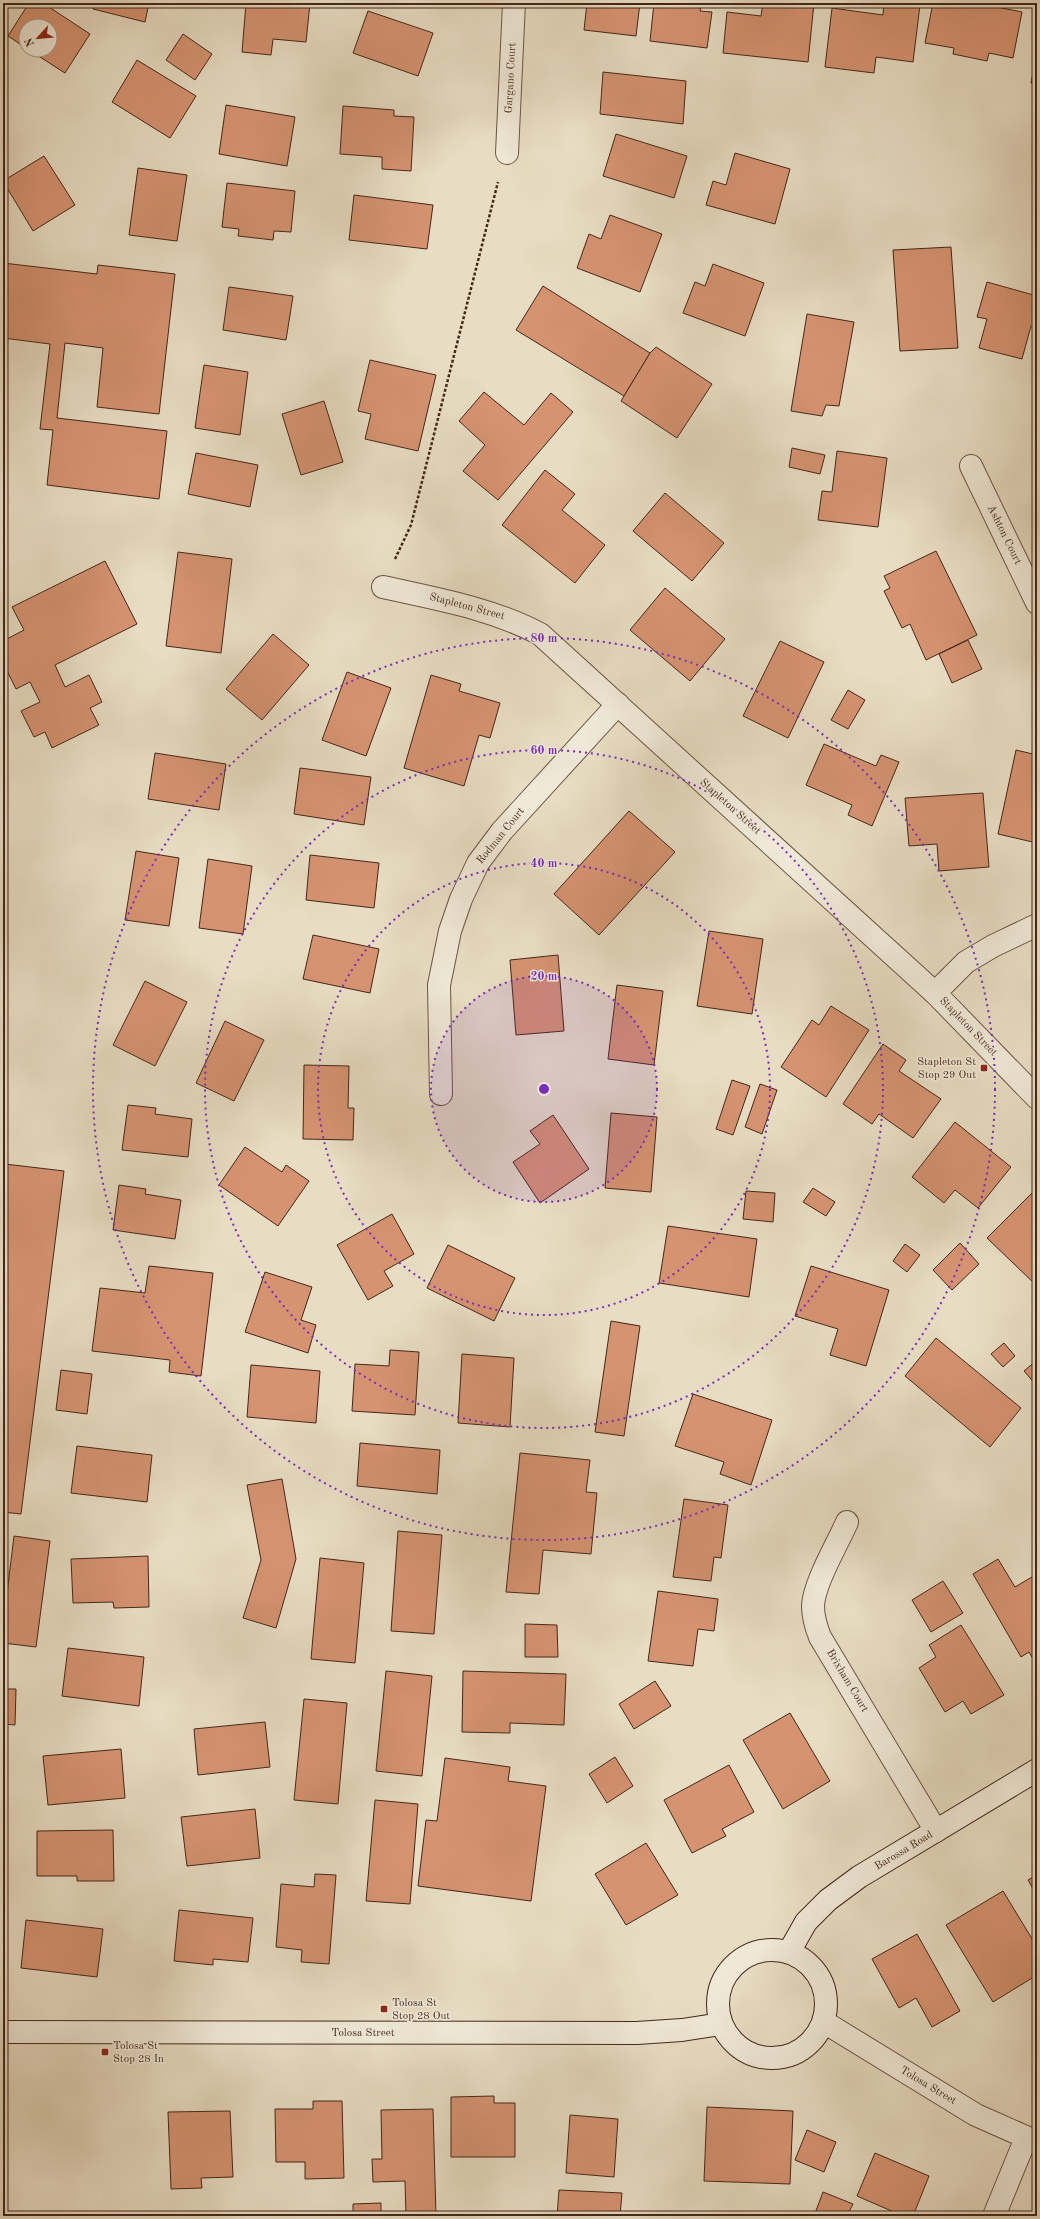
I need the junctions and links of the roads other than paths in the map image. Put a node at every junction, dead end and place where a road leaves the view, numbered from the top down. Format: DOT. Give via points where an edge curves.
graph roads {
  1 [pos="514,3"];
  2 [pos="507,153"];
  3 [pos="970,466"];
  4 [pos="382,587"];
  5 [pos="1037,603"];
  6 [pos="618,704"];
  7 [pos="1037,925"];
  8 [pos="935,993"];
  9 [pos="441,1094"];
  10 [pos="1037,1098"];
  11 [pos="847,1522"];
  12 [pos="1037,1770"];
  13 [pos="936,1831"];
  14 [pos="789,1952"];
  15 [pos="824,2022"];
  16 [pos="721,2024"];
  17 [pos="3,2032"];
  18 [pos="1031,2140"];
  19 [pos="994,2216"];
  1 -- 2 [label="street, Gargano Court"];
  3 -- 5 [label="street, Ashton Court"];
  4 -- 6 [label="street, Stapleton Street" via="483,610 514,620 540,634"];
  6 -- 8 [label="street, Stapleton Street"];
  6 -- 9 [label="street, Rodman Court" via="502,831 478,863 461,899 450,931 439,985"];
  7 -- 8 [label="street" via="966,962"];
  8 -- 10 [label="street, Stapleton Street"];
  11 -- 13 [label="street, Brixham Court" via="816,1591 814,1620 820,1637"];
  12 -- 13 [label="street, Barossa Road"];
  13 -- 14 [label="street, Barossa Road" via="859,1877 828,1900 806,1922"];
  14 -- 15 [label="street" via="804,1960 816,1972 824,1987"];
  14 -- 16 [label="street" via="772,1949 755,1952 739,1961 727,1973 720,1989 718,2006"];
  15 -- 16 [label="street" via="805,2048 790,2056 774,2058 757,2056 742,2050"];
  15 -- 18 [label="street, Tolosa Street" via="976,2115"];
  16 -- 17 [label="street, Tolosa Street" via="637,2033"];
  18 -- 19 [label="street"];
}
